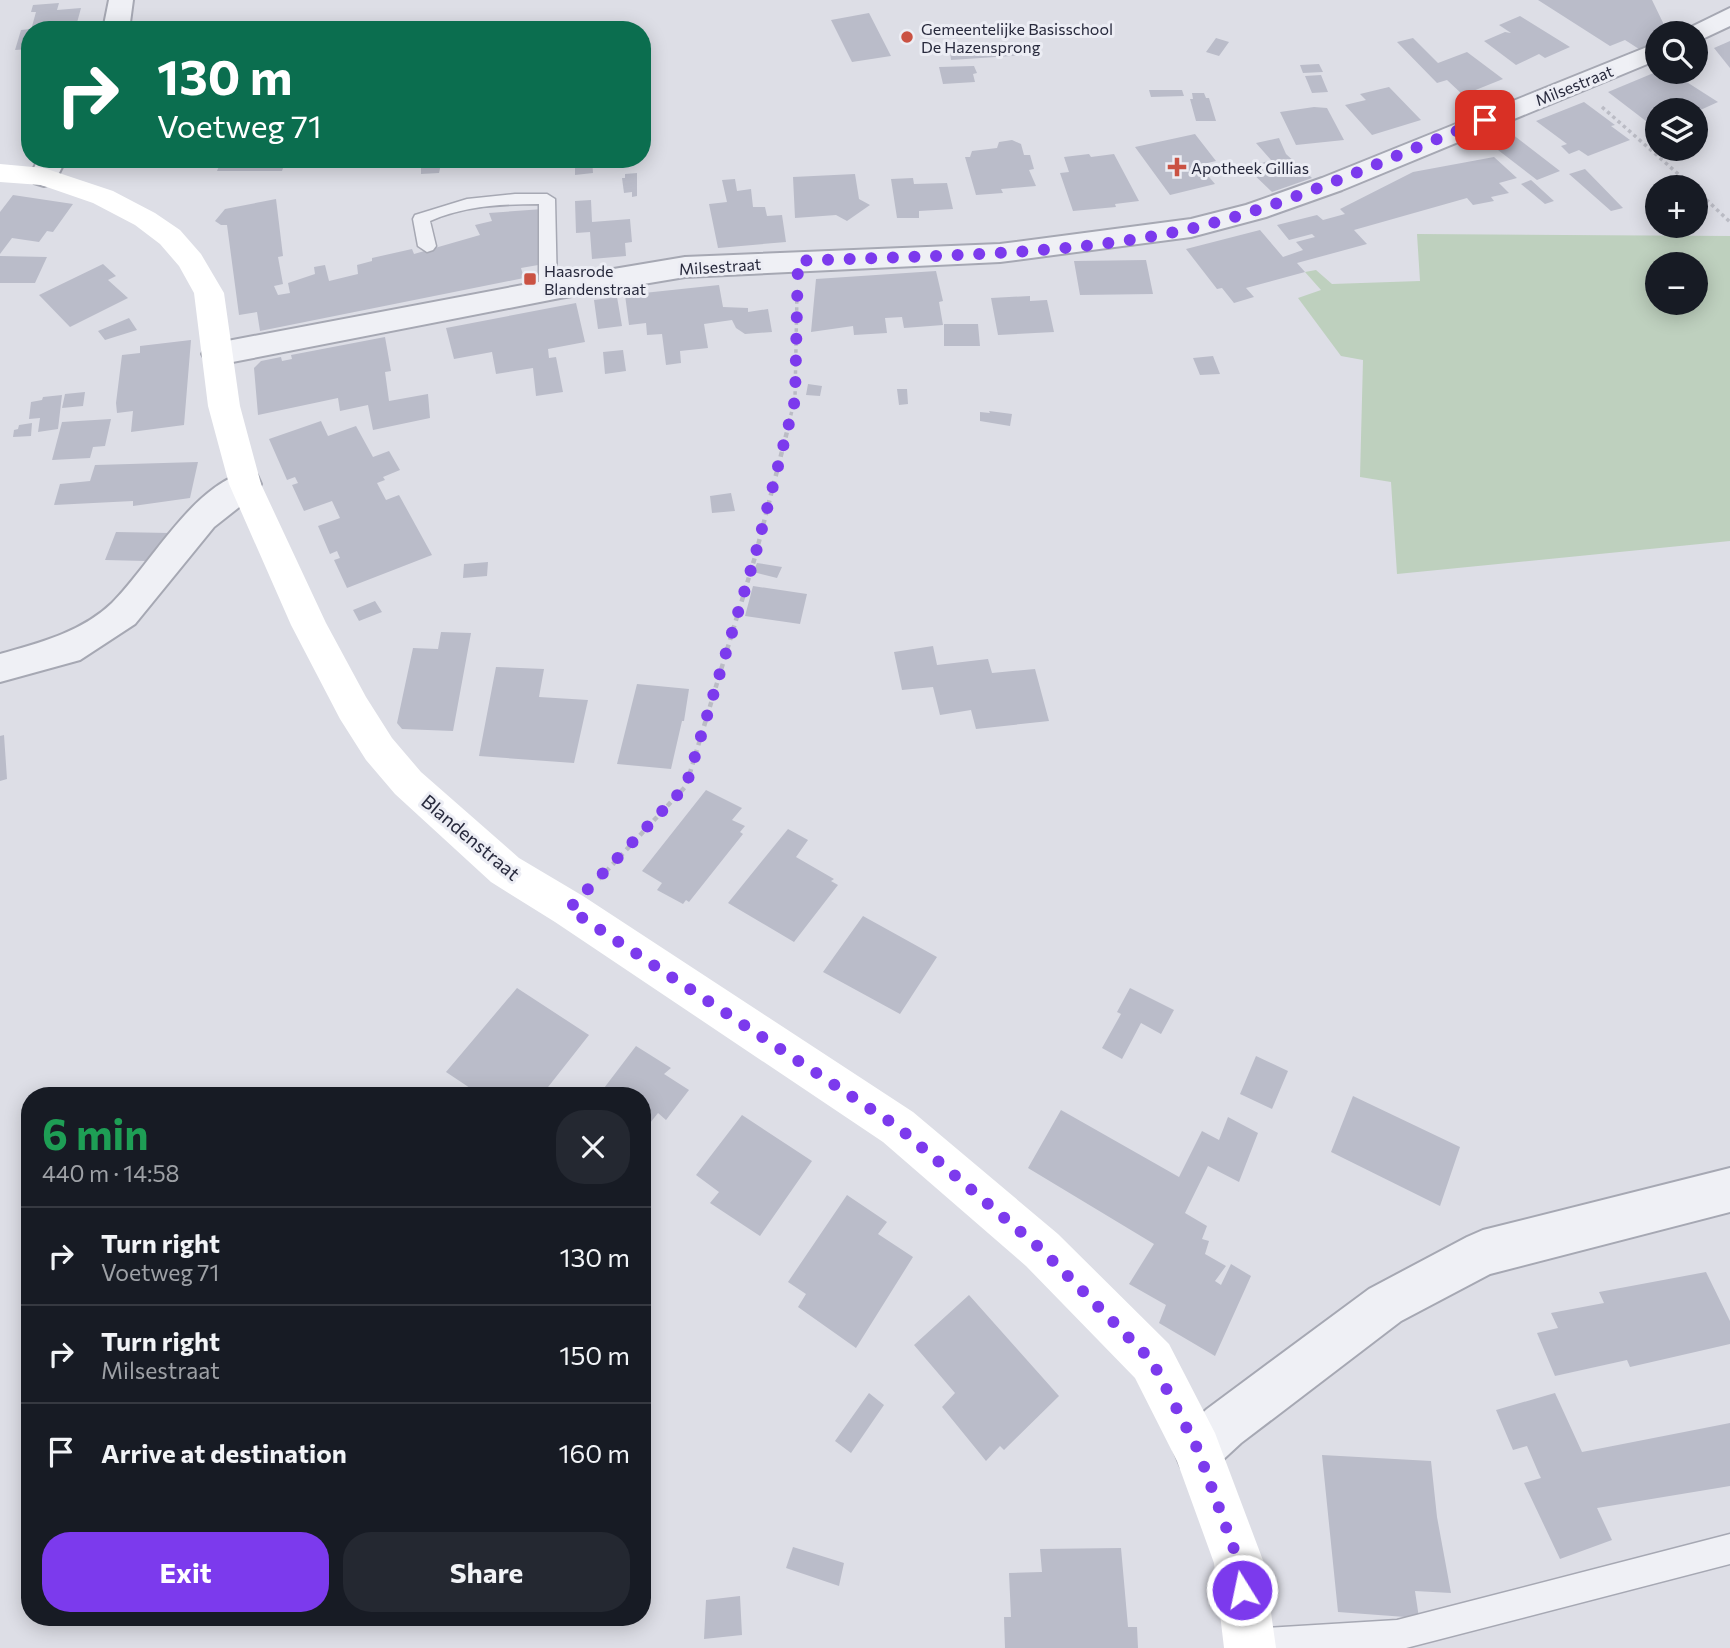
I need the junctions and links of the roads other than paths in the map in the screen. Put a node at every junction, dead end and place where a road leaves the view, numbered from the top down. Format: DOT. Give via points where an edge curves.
graph roads {
  1 [pos="121,0"];
  2 [pos="1708,0"];
  3 [pos="1730,15"];
  4 [pos="118,21"];
  5 [pos="1708,27"];
  6 [pos="1645,56"];
  7 [pos="48,168"];
  8 [pos="0,173"];
  9 [pos="427,246"];
  10 [pos="548,290"];
  11 [pos="217,354"];
  12 [pos="245,484"];
  13 [pos="0,668"];
  14 [pos="1730,1190"];
  15 [pos="1198,1450"];
  16 [pos="1729,1552"];
  17 [pos="1250,1646"];
  1 -- 4 [label="street"];
  2 -- 3 [label="street"];
  3 -- 5 [label="street"];
  6 -- 10 [label="street, Milsestraat" via="1332,184 1191,228 1000,253 685,267"];
  7 -- 8 [label="street, Blandenstraat"];
  7 -- 11 [label="street, Blandenstraat" via="170,237 191,261 209,293"];
  9 -- 10 [label="lane" via="421,219 438,210 547,199"];
  10 -- 11 [label="street, Milsestraat"];
  11 -- 12 [label="street, Blandenstraat" via="224,406"];
  12 -- 13 [label="street" via="202,518 123,614 67,650"];
  12 -- 15 [label="street, Blandenstraat" via="309,625 353,708 408,783 505,870 898,1127 1031,1241 1152,1361"];
  14 -- 15 [label="street" via="1483,1253 1385,1305"];
  15 -- 17 [label="street, Blandenstraat" via="1239,1563"];
  16 -- 17 [label="lane" via="1397,1634"];
}
